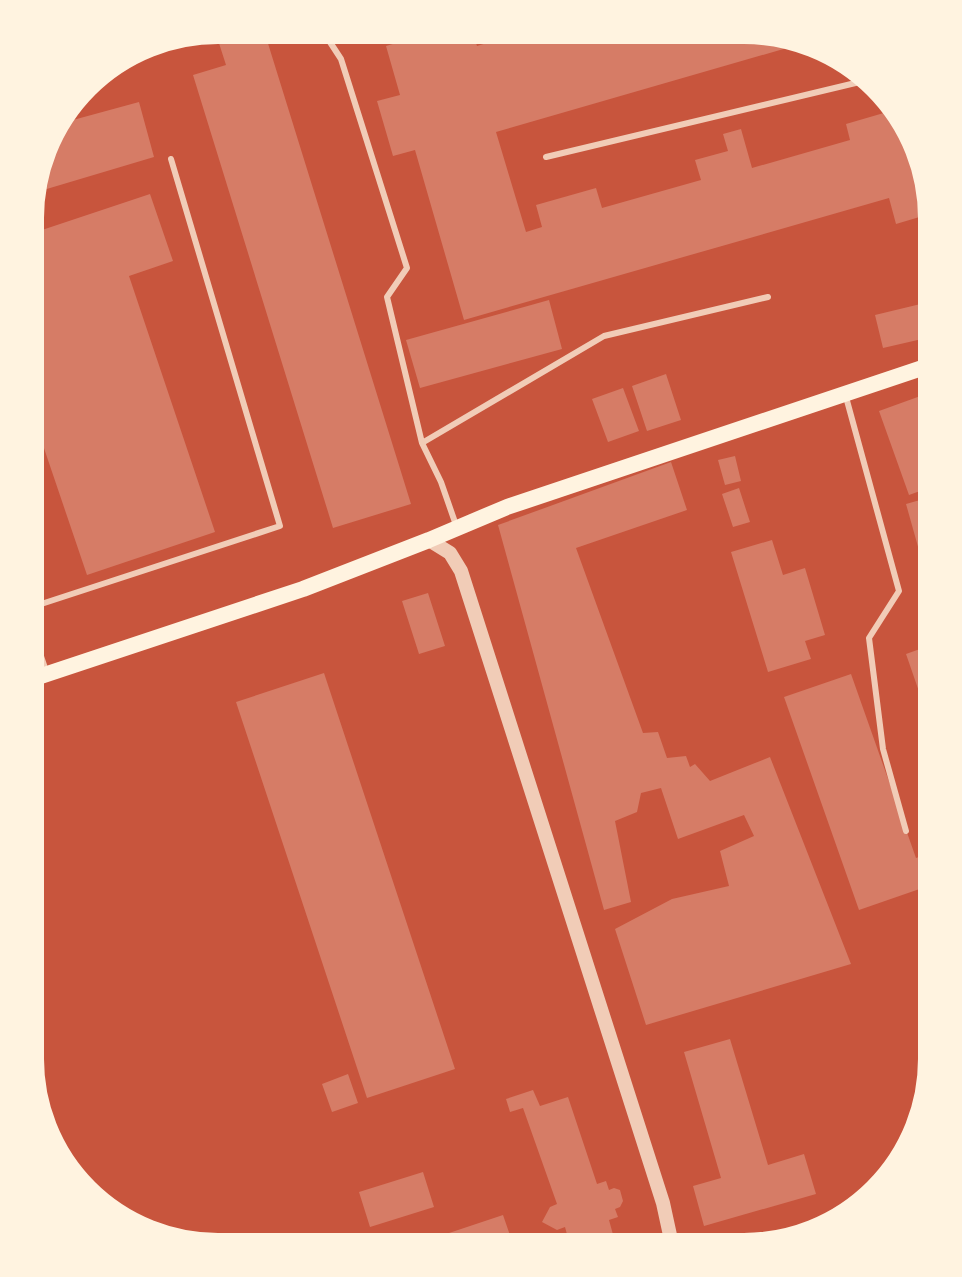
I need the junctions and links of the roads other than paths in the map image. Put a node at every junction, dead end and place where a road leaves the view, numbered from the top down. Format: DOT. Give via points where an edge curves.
graph roads {
  1 [pos="330,42"];
  2 [pos="856,83"];
  3 [pos="546,157"];
  4 [pos="171,159"];
  5 [pos="768,297"];
  6 [pos="920,369"];
  7 [pos="845,394"];
  8 [pos="422,443"];
  9 [pos="457,528"];
  10 [pos="429,540"];
  11 [pos="42,604"];
  12 [pos="42,659"];
  13 [pos="47,674"];
  14 [pos="42,676"];
  15 [pos="906,831"];
  16 [pos="670,1235"];
  1 -- 8 [label="lane" via="341,59 407,268 387,297"];
  2 -- 3 [label="lane"];
  4 -- 11 [label="lane" via="280,526"];
  5 -- 8 [label="lane" via="604,336"];
  6 -- 7 [label="main road"];
  7 -- 9 [label="main road"];
  7 -- 15 [label="lane" via="899,591 869,638 883,749"];
  8 -- 9 [label="lane"];
  9 -- 10 [label="main road"];
  10 -- 13 [label="main road" via="303,589"];
  10 -- 16 [label="street" via="450,553 461,571"];
  12 -- 13 [label="lane"];
  13 -- 14 [label="main road"];
}
